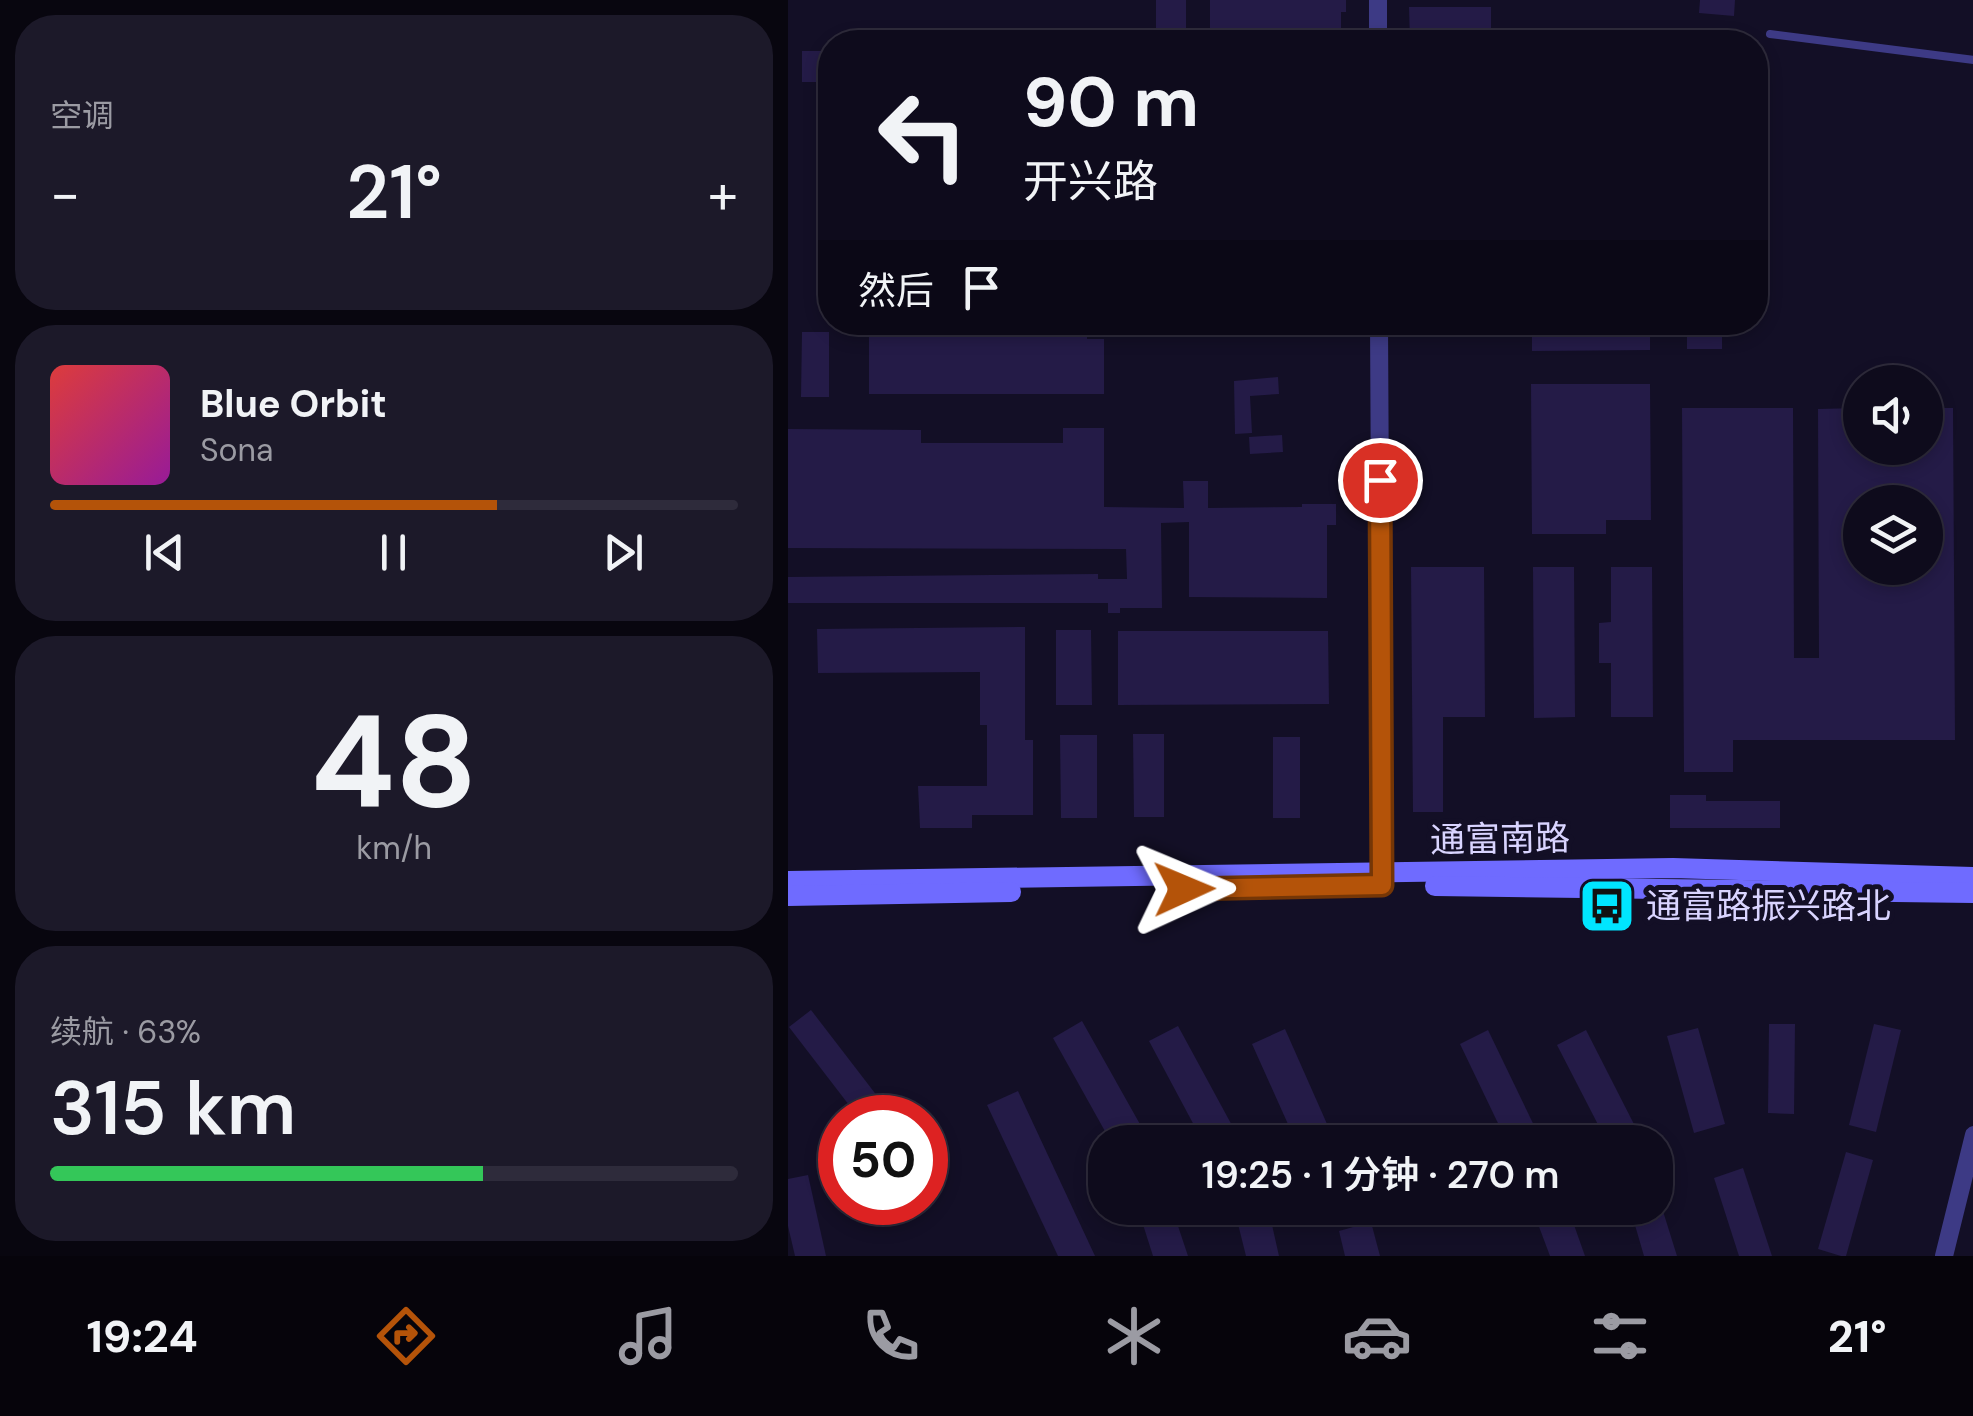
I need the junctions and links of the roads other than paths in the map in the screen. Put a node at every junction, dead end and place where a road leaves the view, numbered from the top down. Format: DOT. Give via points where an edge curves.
graph roads {
  1 [pos="1378,0"];
  2 [pos="1378,30"];
  3 [pos="1770,34"];
  4 [pos="1974,60"];
  5 [pos="1380,335"];
  6 [pos="1974,878"];
  7 [pos="1382,879"];
  8 [pos="788,881"];
  9 [pos="1974,893"];
  10 [pos="788,896"];
  11 [pos="1974,1135"];
  12 [pos="1944,1256"];
  1 -- 2 [label="street"];
  3 -- 4 [label="lane"];
  5 -- 7 [label="street"];
  6 -- 7 [label="main road, 通富南路" via="1673,868"];
  7 -- 8 [label="main road, 通富南路"];
  7 -- 9 [label="main road, 通富南路"];
  7 -- 10 [label="main road, 通富南路"];
  11 -- 12 [label="street"];
}
